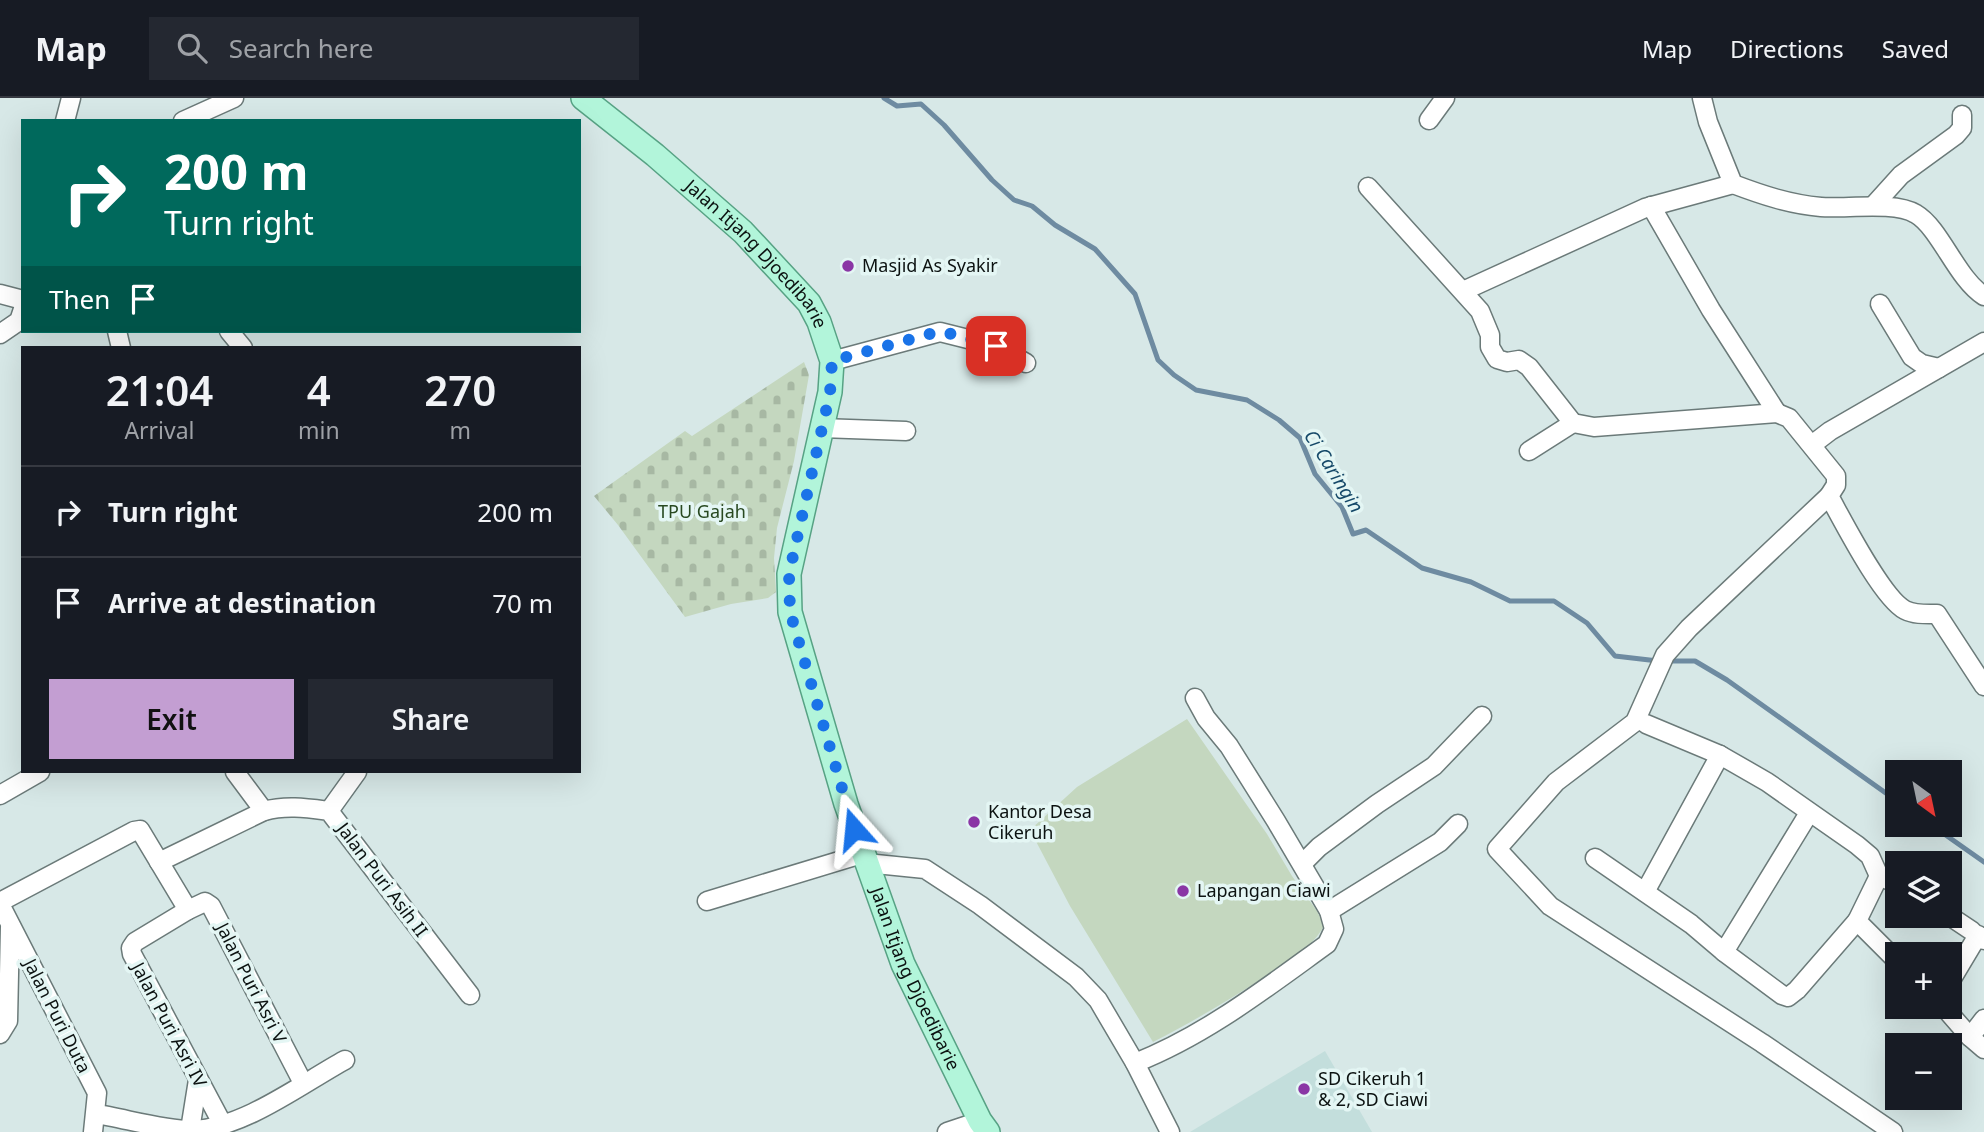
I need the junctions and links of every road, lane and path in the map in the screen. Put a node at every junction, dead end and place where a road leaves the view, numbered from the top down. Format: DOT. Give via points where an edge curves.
graph roads {
  1 [pos="71,98"];
  2 [pos="234,98"];
  3 [pos="583,98"];
  4 [pos="1445,98"];
  5 [pos="1702,98"];
  6 [pos="1962,115"];
  7 [pos="66,119"];
  8 [pos="187,119"];
  9 [pos="1429,120"];
  10 [pos="1733,184"];
  11 [pos="1368,187"];
  12 [pos="1651,206"];
  13 [pos="1873,206"];
  14 [pos="1463,291"];
  15 [pos="1982,293"];
  16 [pos="0,294"];
  17 [pos="21,299"];
  18 [pos="1880,304"];
  19 [pos="21,315"];
  20 [pos="0,334"];
  21 [pos="1984,342"];
  22 [pos="832,361"];
  23 [pos="1026,363"];
  24 [pos="1939,368"];
  25 [pos="1777,413"];
  26 [pos="1573,423"];
  27 [pos="821,428"];
  28 [pos="905,431"];
  29 [pos="1813,444"];
  30 [pos="1529,452"];
  31 [pos="1829,496"];
  32 [pos="1984,686"];
  33 [pos="1195,698"];
  34 [pos="1482,716"];
  35 [pos="1646,724"];
  36 [pos="1720,755"];
  37 [pos="38,773"];
  38 [pos="236,773"];
  39 [pos="356,773"];
  40 [pos="0,795"];
  41 [pos="264,811"];
  42 [pos="329,811"];
  43 [pos="1809,813"];
  44 [pos="1458,824"];
  45 [pos="1595,858"];
  46 [pos="864,859"];
  47 [pos="159,862"];
  48 [pos="1302,864"];
  49 [pos="1879,876"];
  50 [pos="1885,879"];
  51 [pos="1645,892"];
  52 [pos="707,901"];
  53 [pos="0,903"];
  54 [pos="188,910"];
  55 [pos="1329,911"];
  56 [pos="1857,921"];
  57 [pos="10,923"];
  58 [pos="1962,924"];
  59 [pos="1978,935"];
  60 [pos="1885,949"];
  61 [pos="1724,952"];
  62 [pos="1962,962"];
  63 [pos="470,995"];
  64 [pos="1955,1019"];
  65 [pos="1984,1019"];
  66 [pos="0,1034"];
  67 [pos="1977,1043"];
  68 [pos="345,1060"];
  69 [pos="1135,1063"];
  70 [pos="198,1080"];
  71 [pos="303,1083"];
  72 [pos="96,1114"];
  73 [pos="223,1125"];
  74 [pos="984,1126"];
  75 [pos="190,1130"];
  76 [pos="93,1132"];
  77 [pos="947,1132"];
  78 [pos="1170,1132"];
  79 [pos="1893,1132"];
  1 -- 7 [label="street"];
  2 -- 8 [label="street"];
  3 -- 22 [label="main road, Jalan Itjang Djoedibarie" via="655,155 771,260 809,303"];
  4 -- 9 [label="street"];
  5 -- 10 [label="street"];
  6 -- 13 [label="street" via="1962,128 1956,135 1901,175"];
  10 -- 12 [label="street"];
  10 -- 13 [label="street" via="1791,203"];
  11 -- 14 [label="street"];
  12 -- 14 [label="street"];
  12 -- 25 [label="street"];
  13 -- 15 [label="street" via="1916,213"];
  14 -- 26 [label="street" via="1480,311 1497,359 1519,360 1529,367"];
  16 -- 17 [label="street"];
  18 -- 24 [label="street" via="1912,356"];
  19 -- 20 [label="street"];
  21 -- 24 [label="street"];
  22 -- 23 [label="street" via="940,331 996,346"];
  22 -- 27 [label="main road, Jalan Itjang Djoedibarie"];
  24 -- 29 [label="street"];
  25 -- 26 [label="street" via="1594,427"];
  25 -- 29 [label="street" via="1790,418"];
  26 -- 30 [label="street"];
  27 -- 28 [label="street"];
  27 -- 46 [label="main road, Jalan Itjang Djoedibarie" via="789,574 790,612"];
  29 -- 31 [label="street" via="1837,478"];
  31 -- 32 [label="street" via="1864,559 1890,594 1904,609 1937,614"];
  31 -- 79 [label="street" via="1689,628 1662,661 1634,722 1556,782 1497,849 1550,906"];
  33 -- 48 [label="street"];
  34 -- 48 [label="street" via="1434,766 1377,803"];
  35 -- 36 [label="street"];
  36 -- 43 [label="street"];
  36 -- 51 [label="street"];
  37 -- 40 [label="street"];
  38 -- 41 [label="street"];
  39 -- 42 [label="street"];
  41 -- 42 [label="street, Jalan Puri Asih II" via="294,806"];
  41 -- 47 [label="street, Jalan Puri Asih II"];
  42 -- 63 [label="street, Jalan Puri Asih II"];
  43 -- 49 [label="street" via="1870,856"];
  43 -- 61 [label="street"];
  44 -- 55 [label="street" via="1430,848"];
  45 -- 51 [label="street"];
  46 -- 52 [label="street"];
  46 -- 69 [label="street" via="925,869 1053,958 1098,1000"];
  46 -- 74 [label="main road, Jalan Itjang Djoedibarie" via="903,964"];
  47 -- 53 [label="street" via="144,833 134,831"];
  47 -- 54 [label="street"];
  48 -- 55 [label="street"];
  49 -- 50 [label="street"];
  49 -- 56 [label="street"];
  51 -- 61 [label="street"];
  53 -- 57 [label="street, Jalan Puri Duta"];
  54 -- 70 [label="street, Jalan Puri Asri IV" via="131,948"];
  54 -- 71 [label="street, Jalan Puri Asri V" via="205,902 211,906"];
  55 -- 69 [label="street" via="1334,929 1327,944 1237,1009"];
  56 -- 60 [label="street"];
  56 -- 61 [label="street" via="1788,997"];
  57 -- 66 [label="street" via="8,1021"];
  57 -- 72 [label="street, Jalan Puri Duta" via="97,1093"];
  58 -- 59 [label="street"];
  59 -- 62 [label="street"];
  64 -- 67 [label="street"];
  65 -- 67 [label="street"];
  68 -- 71 [label="street"];
  69 -- 78 [label="street"];
  70 -- 73 [label="street, Jalan Puri Asri IV"];
  70 -- 75 [label="street"];
  71 -- 73 [label="street"];
  72 -- 75 [label="street"];
  72 -- 76 [label="street, Jalan Puri Duta"];
  73 -- 75 [label="street"];
  74 -- 77 [label="street"];
}
